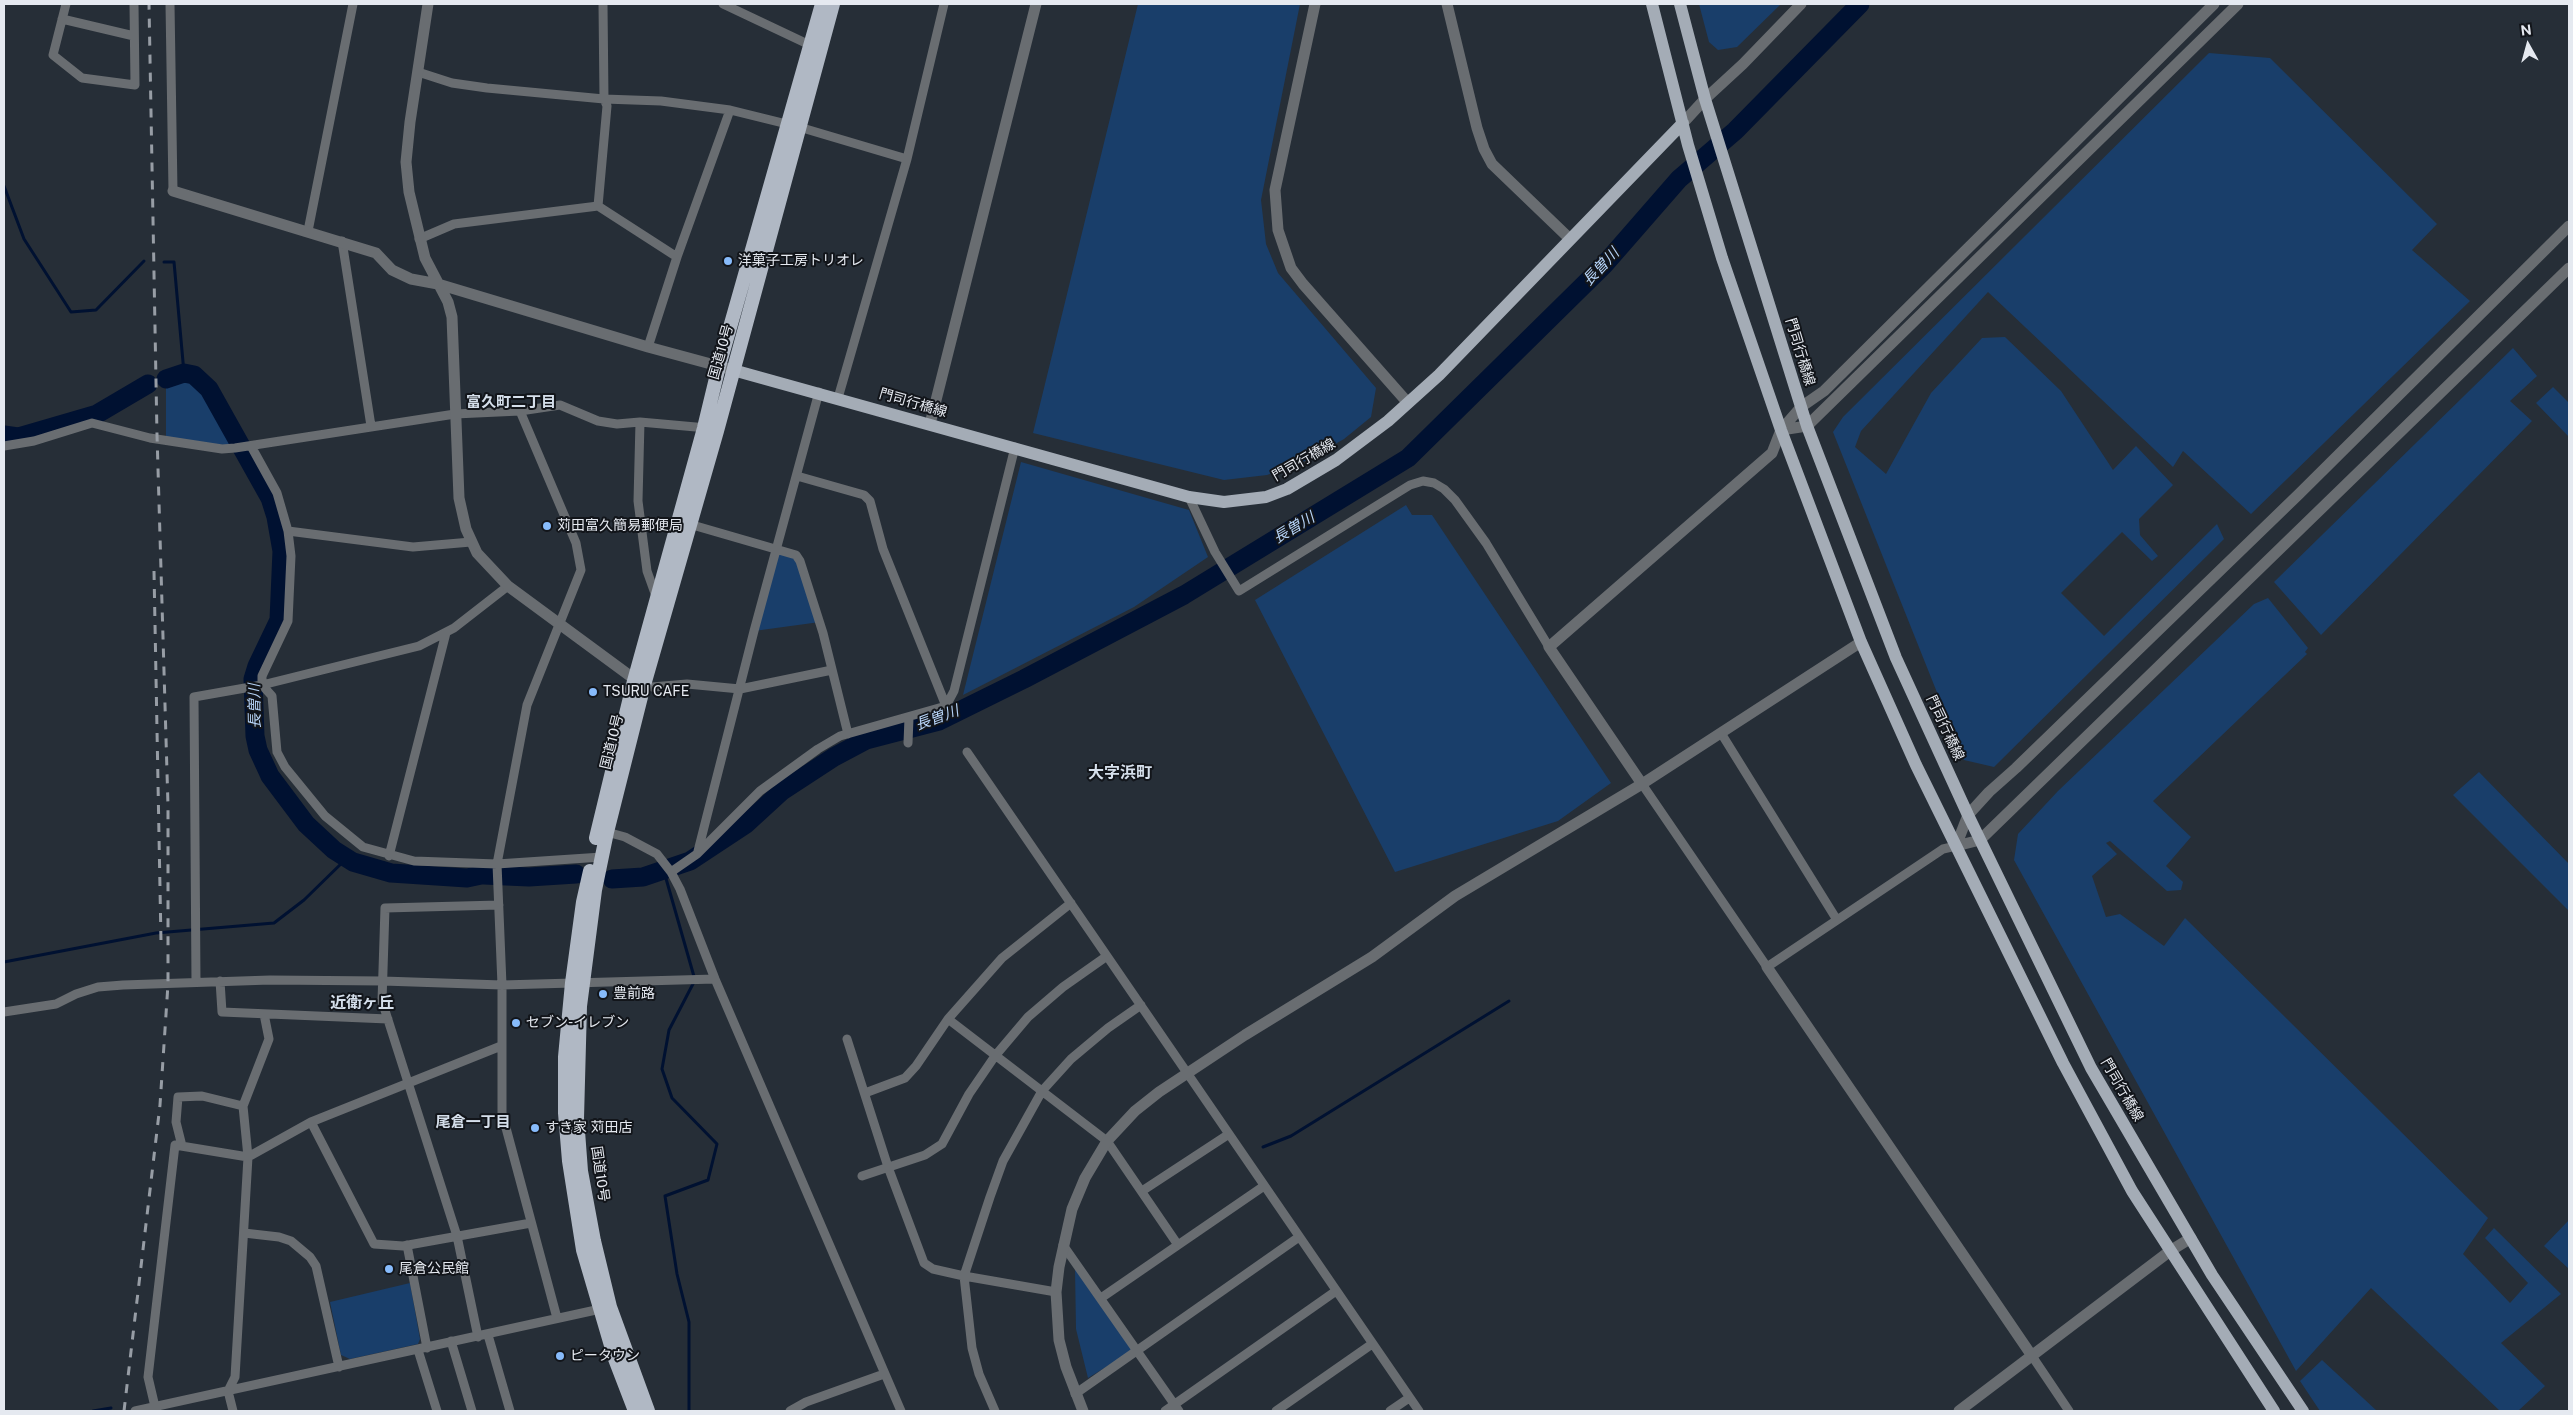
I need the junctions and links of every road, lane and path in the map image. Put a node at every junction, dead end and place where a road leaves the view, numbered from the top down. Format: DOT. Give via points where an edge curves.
graph roads {
  1 [pos="66,4"];
  2 [pos="134,4"];
  3 [pos="170,4"];
  4 [pos="353,4"];
  5 [pos="428,4"];
  6 [pos="603,4"];
  7 [pos="727,4"];
  8 [pos="822,4"];
  9 [pos="833,4"];
  10 [pos="944,4"];
  11 [pos="1036,4"];
  12 [pos="1315,4"];
  13 [pos="1447,4"];
  14 [pos="1652,4"];
  15 [pos="1680,4"];
  16 [pos="1801,4"];
  17 [pos="2214,4"];
  18 [pos="2238,4"];
  19 [pos="62,19"];
  20 [pos="134,36"];
  21 [pos="815,48"];
  22 [pos="418,72"];
  23 [pos="604,99"];
  24 [pos="1705,99"];
  25 [pos="730,110"];
  26 [pos="1684,123"];
  27 [pos="794,126"];
  28 [pos="907,159"];
  29 [pos="173,191"];
  30 [pos="598,206"];
  31 [pos="2569,226"];
  32 [pos="308,231"];
  33 [pos="419,238"];
  34 [pos="1570,239"];
  35 [pos="342,241"];
  36 [pos="677,257"];
  37 [pos="2569,268"];
  38 [pos="438,284"];
  39 [pos="648,347"];
  40 [pos="719,366"];
  41 [pos="733,370"];
  42 [pos="819,392"];
  43 [pos="838,398"];
  44 [pos="1408,403"];
  45 [pos="1801,407"];
  46 [pos="520,411"];
  47 [pos="455,414"];
  48 [pos="640,422"];
  49 [pos="930,424"];
  50 [pos="371,426"];
  51 [pos="1807,426"];
  52 [pos="711,429"];
  53 [pos="1781,430"];
  54 [pos="4,446"];
  55 [pos="249,446"];
  56 [pos="1015,448"];
  57 [pos="797,476"];
  58 [pos="1189,497"];
  59 [pos="689,524"];
  60 [pos="288,531"];
  61 [pos="471,542"];
  62 [pos="777,551"];
  63 [pos="508,586"];
  64 [pos="657,602"];
  65 [pos="663,620"];
  66 [pos="560,625"];
  67 [pos="446,633"];
  68 [pos="1861,642"];
  69 [pos="1549,647"];
  70 [pos="832,670"];
  71 [pos="639,683"];
  72 [pos="262,685"];
  73 [pos="740,689"];
  74 [pos="946,706"];
  75 [pos="909,721"];
  76 [pos="1721,733"];
  77 [pos="848,734"];
  78 [pos="908,744"];
  79 [pos="967,752"];
  80 [pos="1642,784"];
  81 [pos="1968,815"];
  82 [pos="602,831"];
  83 [pos="1980,840"];
  84 [pos="1956,846"];
  85 [pos="697,854"];
  86 [pos="389,856"];
  87 [pos="597,857"];
  88 [pos="497,864"];
  89 [pos="672,872"];
  90 [pos="1071,903"];
  91 [pos="499,905"];
  92 [pos="1837,920"];
  93 [pos="1107,956"];
  94 [pos="1767,967"];
  95 [pos="715,979"];
  96 [pos="220,981"];
  97 [pos="383,981"];
  98 [pos="196,982"];
  99 [pos="578,983"];
  100 [pos="502,985"];
  101 [pos="1141,1005"];
  102 [pos="4,1012"];
  103 [pos="264,1014"];
  104 [pos="388,1019"];
  105 [pos="948,1019"];
  106 [pos="847,1039"];
  107 [pos="501,1046"];
  108 [pos="995,1056"];
  109 [pos="1187,1073"];
  110 [pos="408,1083"];
  111 [pos="1042,1091"];
  112 [pos="866,1093"];
  113 [pos="243,1106"];
  114 [pos="311,1122"];
  115 [pos="1229,1134"];
  116 [pos="1107,1141"];
  117 [pos="182,1146"];
  118 [pos="248,1157"];
  119 [pos="888,1167"];
  120 [pos="862,1176"];
  121 [pos="1264,1186"];
  122 [pos="1142,1191"];
  123 [pos="531,1223"];
  124 [pos="244,1233"];
  125 [pos="457,1236"];
  126 [pos="1300,1237"];
  127 [pos="2191,1238"];
  128 [pos="408,1245"];
  129 [pos="1063,1245"];
  130 [pos="1178,1245"];
  131 [pos="2170,1251"];
  132 [pos="964,1276"];
  133 [pos="1336,1291"];
  134 [pos="1056,1292"];
  135 [pos="1101,1298"];
  136 [pos="605,1308"];
  137 [pos="557,1318"];
  138 [pos="488,1335"];
  139 [pos="478,1337"];
  140 [pos="451,1341"];
  141 [pos="1372,1344"];
  142 [pos="422,1349"];
  143 [pos="1138,1351"];
  144 [pos="2032,1356"];
  145 [pos="339,1367"];
  146 [pos="884,1374"];
  147 [pos="228,1391"];
  148 [pos="1074,1394"];
  149 [pos="1409,1398"];
  150 [pos="1177,1408"];
  151 [pos="156,1410"];
  152 [pos="135,1411"];
  153 [pos="233,1411"];
  154 [pos="437,1411"];
  155 [pos="472,1411"];
  156 [pos="510,1411"];
  157 [pos="635,1411"];
  158 [pos="648,1411"];
  159 [pos="790,1411"];
  160 [pos="901,1411"];
  161 [pos="995,1411"];
  162 [pos="1083,1411"];
  163 [pos="1166,1411"];
  164 [pos="1276,1411"];
  165 [pos="1390,1411"];
  166 [pos="1418,1411"];
  167 [pos="1959,1411"];
  168 [pos="2069,1411"];
  169 [pos="2274,1411"];
  170 [pos="2303,1411"];
  1 -- 19 [label="street"];
  2 -- 20 [label="street"];
  3 -- 29 [label="street"];
  4 -- 32 [label="street"];
  5 -- 22 [label="street"];
  6 -- 23 [label="street"];
  7 -- 21 [label="street"];
  8 -- 21 [label="highway, 国道10号"];
  9 -- 21 [label="highway, 国道10号"];
  10 -- 28 [label="street"];
  11 -- 49 [label="street"];
  12 -- 44 [label="street" via="1276,190 1278,230 1291,268 1303,284"];
  13 -- 34 [label="street" via="1484,149 1492,164"];
  14 -- 26 [label="main road"];
  15 -- 24 [label="main road, 門司行橋線"];
  16 -- 24 [label="street"];
  17 -- 45 [label="street" via="1824,391"];
  18 -- 51 [label="street"];
  19 -- 20 [label="street"];
  19 -- 20 [label="street" via="53,55 82,78 135,85"];
  21 -- 27 [label="highway, 国道10号"];
  22 -- 23 [label="street" via="452,83"];
  22 -- 33 [label="street" via="406,162"];
  23 -- 25 [label="street" via="661,101"];
  23 -- 30 [label="street" via="607,106"];
  24 -- 26 [label="street"];
  24 -- 45 [label="main road, 門司行橋線"];
  25 -- 27 [label="street"];
  25 -- 36 [label="street"];
  26 -- 34 [label="main road, 門司行橋線"];
  26 -- 53 [label="main road" via="1722,258"];
  27 -- 28 [label="street"];
  27 -- 40 [label="highway, 国道10号"];
  27 -- 41 [label="highway, 国道10号"];
  28 -- 43 [label="street"];
  29 -- 32 [label="street"];
  30 -- 33 [label="street" via="454,224"];
  30 -- 36 [label="street"];
  31 -- 81 [label="street"];
  32 -- 35 [label="street"];
  33 -- 38 [label="street"];
  34 -- 44 [label="main road, 門司行橋線" via="1460,354"];
  35 -- 38 [label="street" via="376,253 392,270 411,279"];
  35 -- 50 [label="street"];
  36 -- 39 [label="street"];
  37 -- 83 [label="street"];
  38 -- 39 [label="street"];
  38 -- 47 [label="street" via="452,317"];
  39 -- 40 [label="street"];
  40 -- 41 [label="street"];
  40 -- 52 [label="highway, 国道10号"];
  41 -- 42 [label="main road, 門司行橋線"];
  41 -- 52 [label="highway, 国道10号"];
  42 -- 43 [label="main road, 門司行橋線"];
  42 -- 57 [label="street"];
  43 -- 49 [label="main road, 門司行橋線"];
  44 -- 58 [label="main road, 門司行橋線" via="1336,460 1266,498 1224,502"];
  45 -- 51 [label="main road, 門司行橋線"];
  45 -- 53 [label="street"];
  46 -- 47 [label="street"];
  46 -- 48 [label="street" via="560,405 598,421 616,424"];
  46 -- 66 [label="street" via="580,558 581,570"];
  47 -- 50 [label="street"];
  47 -- 61 [label="street" via="459,498"];
  48 -- 52 [label="street"];
  48 -- 64 [label="street" via="638,501 647,571"];
  49 -- 56 [label="main road, 門司行橋線"];
  50 -- 55 [label="street"];
  51 -- 53 [label="street"];
  51 -- 81 [label="main road, 門司行橋線" via="1896,658"];
  52 -- 59 [label="highway, 国道10号"];
  52 -- 64 [label="highway, 国道10号"];
  53 -- 68 [label="main road"];
  53 -- 69 [label="street" via="1772,453"];
  54 -- 55 [label="street" via="34,441 92,423 150,438 222,449"];
  55 -- 60 [label="street" via="277,493"];
  56 -- 58 [label="main road, 門司行橋線"];
  56 -- 74 [label="street" via="954,691"];
  57 -- 62 [label="street"];
  57 -- 74 [label="street" via="864,495 870,501 883,549"];
  58 -- 69 [label="street" via="1215,552 1239,590 1410,485 1424,481 1434,483 1455,500 1486,543"];
  59 -- 62 [label="street"];
  59 -- 65 [label="highway, 国道10号"];
  60 -- 61 [label="street" via="413,547"];
  60 -- 72 [label="street" via="291,556 288,621 262,676"];
  61 -- 63 [label="street" via="492,571"];
  62 -- 70 [label="street" via="796,555 800,561"];
  62 -- 73 [label="street"];
  63 -- 66 [label="street"];
  63 -- 67 [label="street"];
  64 -- 65 [label="street"];
  64 -- 71 [label="highway, 国道10号"];
  65 -- 71 [label="highway, 国道10号"];
  66 -- 71 [label="street"];
  66 -- 88 [label="street" via="527,705"];
  67 -- 72 [label="street" via="419,646"];
  67 -- 86 [label="street"];
  68 -- 76 [label="street"];
  68 -- 84 [label="main road"];
  69 -- 80 [label="street"];
  70 -- 73 [label="street"];
  70 -- 77 [label="street"];
  71 -- 73 [label="street" via="652,687 687,684"];
  71 -- 82 [label="highway, 国道10号"];
  72 -- 86 [label="street" via="272,696 277,752 285,767 324,816 351,840"];
  72 -- 98 [label="street" via="194,697"];
  73 -- 85 [label="street"];
  74 -- 75 [label="street"];
  75 -- 77 [label="street"];
  75 -- 78 [label="street"];
  76 -- 80 [label="street"];
  76 -- 92 [label="street"];
  77 -- 85 [label="street" via="818,749 760,791"];
  79 -- 90 [label="street"];
  80 -- 94 [label="street"];
  80 -- 109 [label="street" via="1455,896 1372,957"];
  81 -- 83 [label="main road, 門司行橋線"];
  81 -- 84 [label="street"];
  82 -- 87 [label="highway, 国道10号"];
  82 -- 89 [label="street" via="624,837 657,854"];
  83 -- 84 [label="street"];
  83 -- 127 [label="main road, 門司行橋線" via="2091,1068"];
  84 -- 92 [label="street" via="1943,850"];
  84 -- 131 [label="main road" via="2063,1063 2132,1191"];
  85 -- 89 [label="street"];
  86 -- 88 [label="street" via="414,861"];
  87 -- 88 [label="street"];
  87 -- 99 [label="highway, 国道10号" via="582,902"];
  88 -- 91 [label="street"];
  89 -- 95 [label="street"];
  90 -- 93 [label="street"];
  90 -- 105 [label="street" via="1002,958"];
  91 -- 97 [label="street" via="385,908"];
  91 -- 100 [label="street"];
  92 -- 94 [label="street"];
  93 -- 101 [label="street"];
  93 -- 108 [label="street" via="1028,1017"];
  94 -- 144 [label="street"];
  95 -- 99 [label="street"];
  95 -- 146 [label="street"];
  96 -- 97 [label="street"];
  96 -- 98 [label="street"];
  96 -- 103 [label="street" via="222,1012"];
  97 -- 100 [label="street"];
  97 -- 104 [label="street" via="382,1001"];
  98 -- 102 [label="street" via="98,987 56,1004"];
  99 -- 100 [label="street"];
  99 -- 136 [label="highway, 国道10号" via="565,1057 569,1161 583,1250"];
  100 -- 107 [label="street"];
  101 -- 109 [label="street"];
  101 -- 111 [label="street" via="1086,1047"];
  103 -- 104 [label="street"];
  103 -- 113 [label="street" via="269,1039"];
  104 -- 110 [label="street"];
  105 -- 108 [label="street"];
  105 -- 112 [label="street" via="905,1078"];
  106 -- 112 [label="street"];
  107 -- 110 [label="street"];
  107 -- 123 [label="street" via="502,1114"];
  108 -- 111 [label="street"];
  108 -- 119 [label="street" via="969,1094 942,1144 926,1155"];
  109 -- 115 [label="street"];
  109 -- 116 [label="street" via="1134,1111"];
  110 -- 114 [label="street"];
  110 -- 125 [label="street"];
  111 -- 116 [label="street"];
  111 -- 132 [label="street" via="1003,1161"];
  112 -- 119 [label="street"];
  113 -- 117 [label="street" via="202,1096 178,1097 176,1122"];
  113 -- 118 [label="street"];
  114 -- 118 [label="street"];
  114 -- 128 [label="street" via="374,1244"];
  115 -- 121 [label="street"];
  115 -- 122 [label="street"];
  116 -- 122 [label="street"];
  116 -- 129 [label="street" via="1072,1209"];
  117 -- 118 [label="street"];
  117 -- 151 [label="street" via="175,1146 148,1377"];
  118 -- 124 [label="street"];
  119 -- 120 [label="street"];
  119 -- 132 [label="street" via="924,1263 932,1269"];
  121 -- 126 [label="street"];
  121 -- 130 [label="street"];
  122 -- 130 [label="street"];
  123 -- 125 [label="street"];
  123 -- 137 [label="street"];
  124 -- 145 [label="street" via="291,1241 310,1256 316,1266"];
  124 -- 147 [label="street" via="235,1377"];
  125 -- 128 [label="street"];
  125 -- 139 [label="street"];
  126 -- 133 [label="street"];
  126 -- 143 [label="street"];
  127 -- 131 [label="street"];
  127 -- 170 [label="main road, 門司行橋線"];
  128 -- 142 [label="street"];
  129 -- 134 [label="street"];
  129 -- 135 [label="street"];
  130 -- 135 [label="street"];
  131 -- 144 [label="street"];
  131 -- 169 [label="main road"];
  132 -- 134 [label="street"];
  132 -- 161 [label="street" via="972,1348"];
  133 -- 141 [label="street"];
  133 -- 150 [label="street"];
  134 -- 148 [label="street" via="1060,1340"];
  135 -- 143 [label="street"];
  136 -- 137 [label="street"];
  136 -- 157 [label="highway, 国道10号"];
  136 -- 158 [label="highway, 国道10号"];
  137 -- 138 [label="street"];
  138 -- 139 [label="street"];
  138 -- 156 [label="street"];
  139 -- 140 [label="street"];
  140 -- 142 [label="street"];
  140 -- 155 [label="street"];
  141 -- 149 [label="street"];
  141 -- 164 [label="street"];
  142 -- 145 [label="street"];
  142 -- 154 [label="street"];
  143 -- 148 [label="street"];
  143 -- 150 [label="street"];
  144 -- 167 [label="street"];
  144 -- 168 [label="street"];
  145 -- 147 [label="street"];
  146 -- 159 [label="street" via="806,1402"];
  146 -- 160 [label="street"];
  147 -- 151 [label="street"];
  147 -- 153 [label="street"];
  148 -- 162 [label="street"];
  149 -- 165 [label="street"];
  149 -- 166 [label="street"];
  150 -- 163 [label="street"];
  151 -- 152 [label="street"];
}
